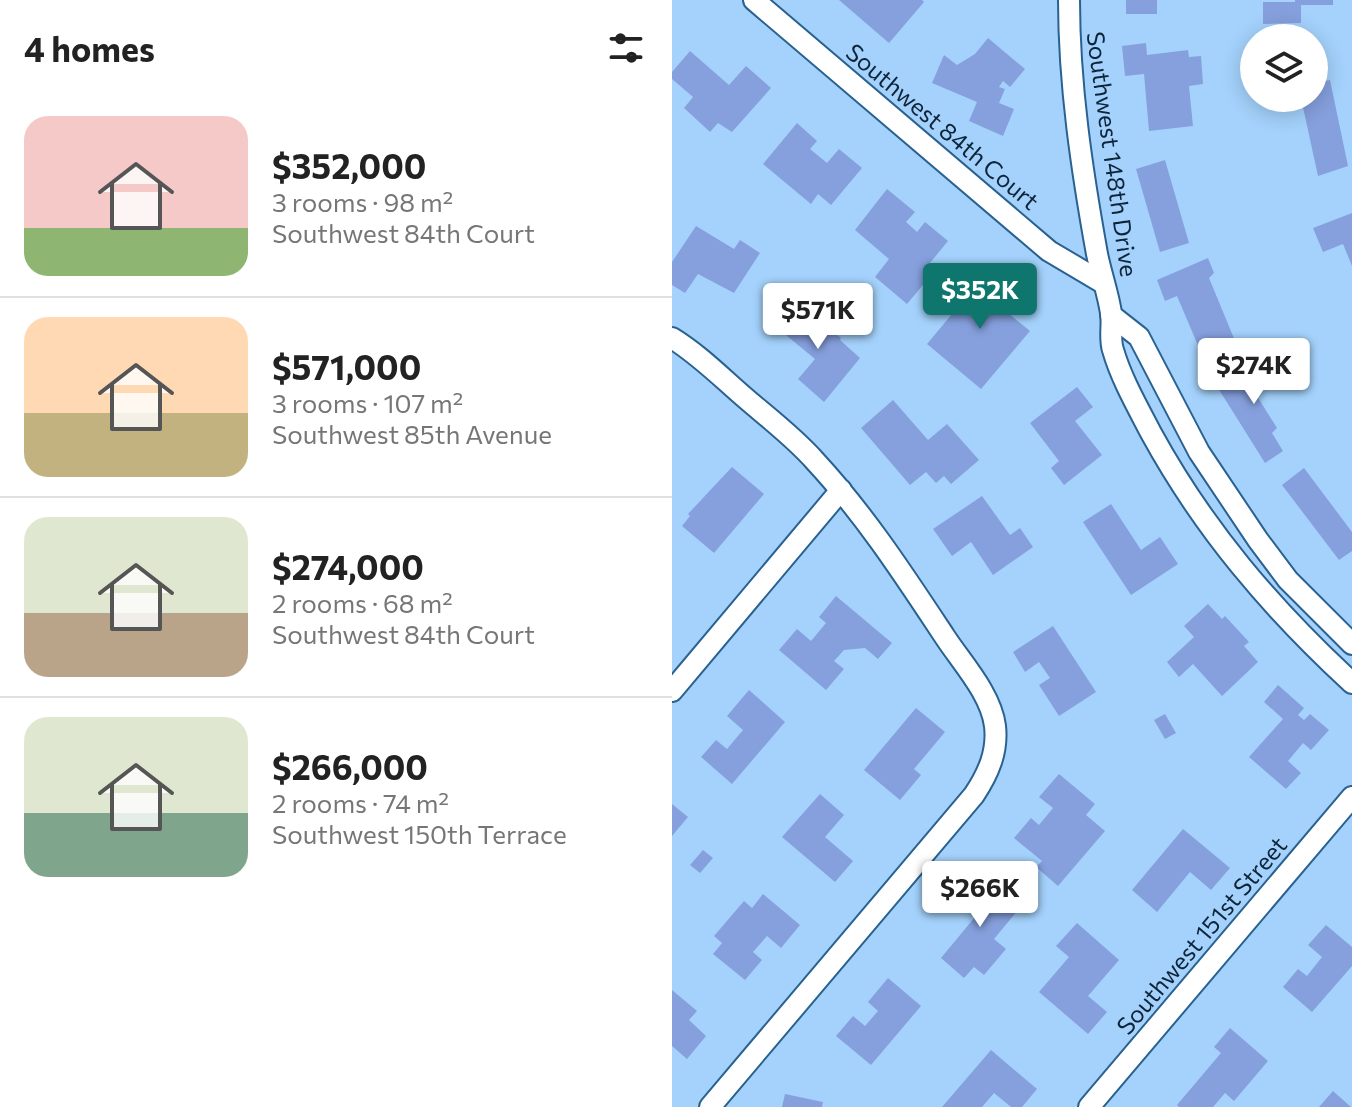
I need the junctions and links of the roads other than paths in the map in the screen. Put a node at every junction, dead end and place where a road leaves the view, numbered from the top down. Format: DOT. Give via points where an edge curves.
graph roads {
  1 [pos="754,0"];
  2 [pos="1069,0"];
  3 [pos="1103,283"];
  4 [pos="1111,315"];
  5 [pos="672,338"];
  6 [pos="841,490"];
  7 [pos="1352,644"];
  8 [pos="1352,683"];
  9 [pos="672,691"];
  10 [pos="1352,797"];
  11 [pos="710,1107"];
  12 [pos="1089,1107"];
  1 -- 3 [label="street, Southwest 84th Court" via="1049,251"];
  2 -- 3 [label="street, Southwest 148th Drive" via="1079,140"];
  3 -- 4 [label="street, Southwest 148th Drive"];
  4 -- 7 [label="street" via="1139,337 1199,452 1258,540 1288,580"];
  4 -- 8 [label="street" via="1112,347 1124,377 1187,493 1242,570"];
  5 -- 6 [label="street" via="790,437"];
  6 -- 9 [label="street"];
  6 -- 11 [label="street" via="889,551 986,701 995,725 992,762 974,795"];
  10 -- 12 [label="street, Southwest 151st Street"];
}
